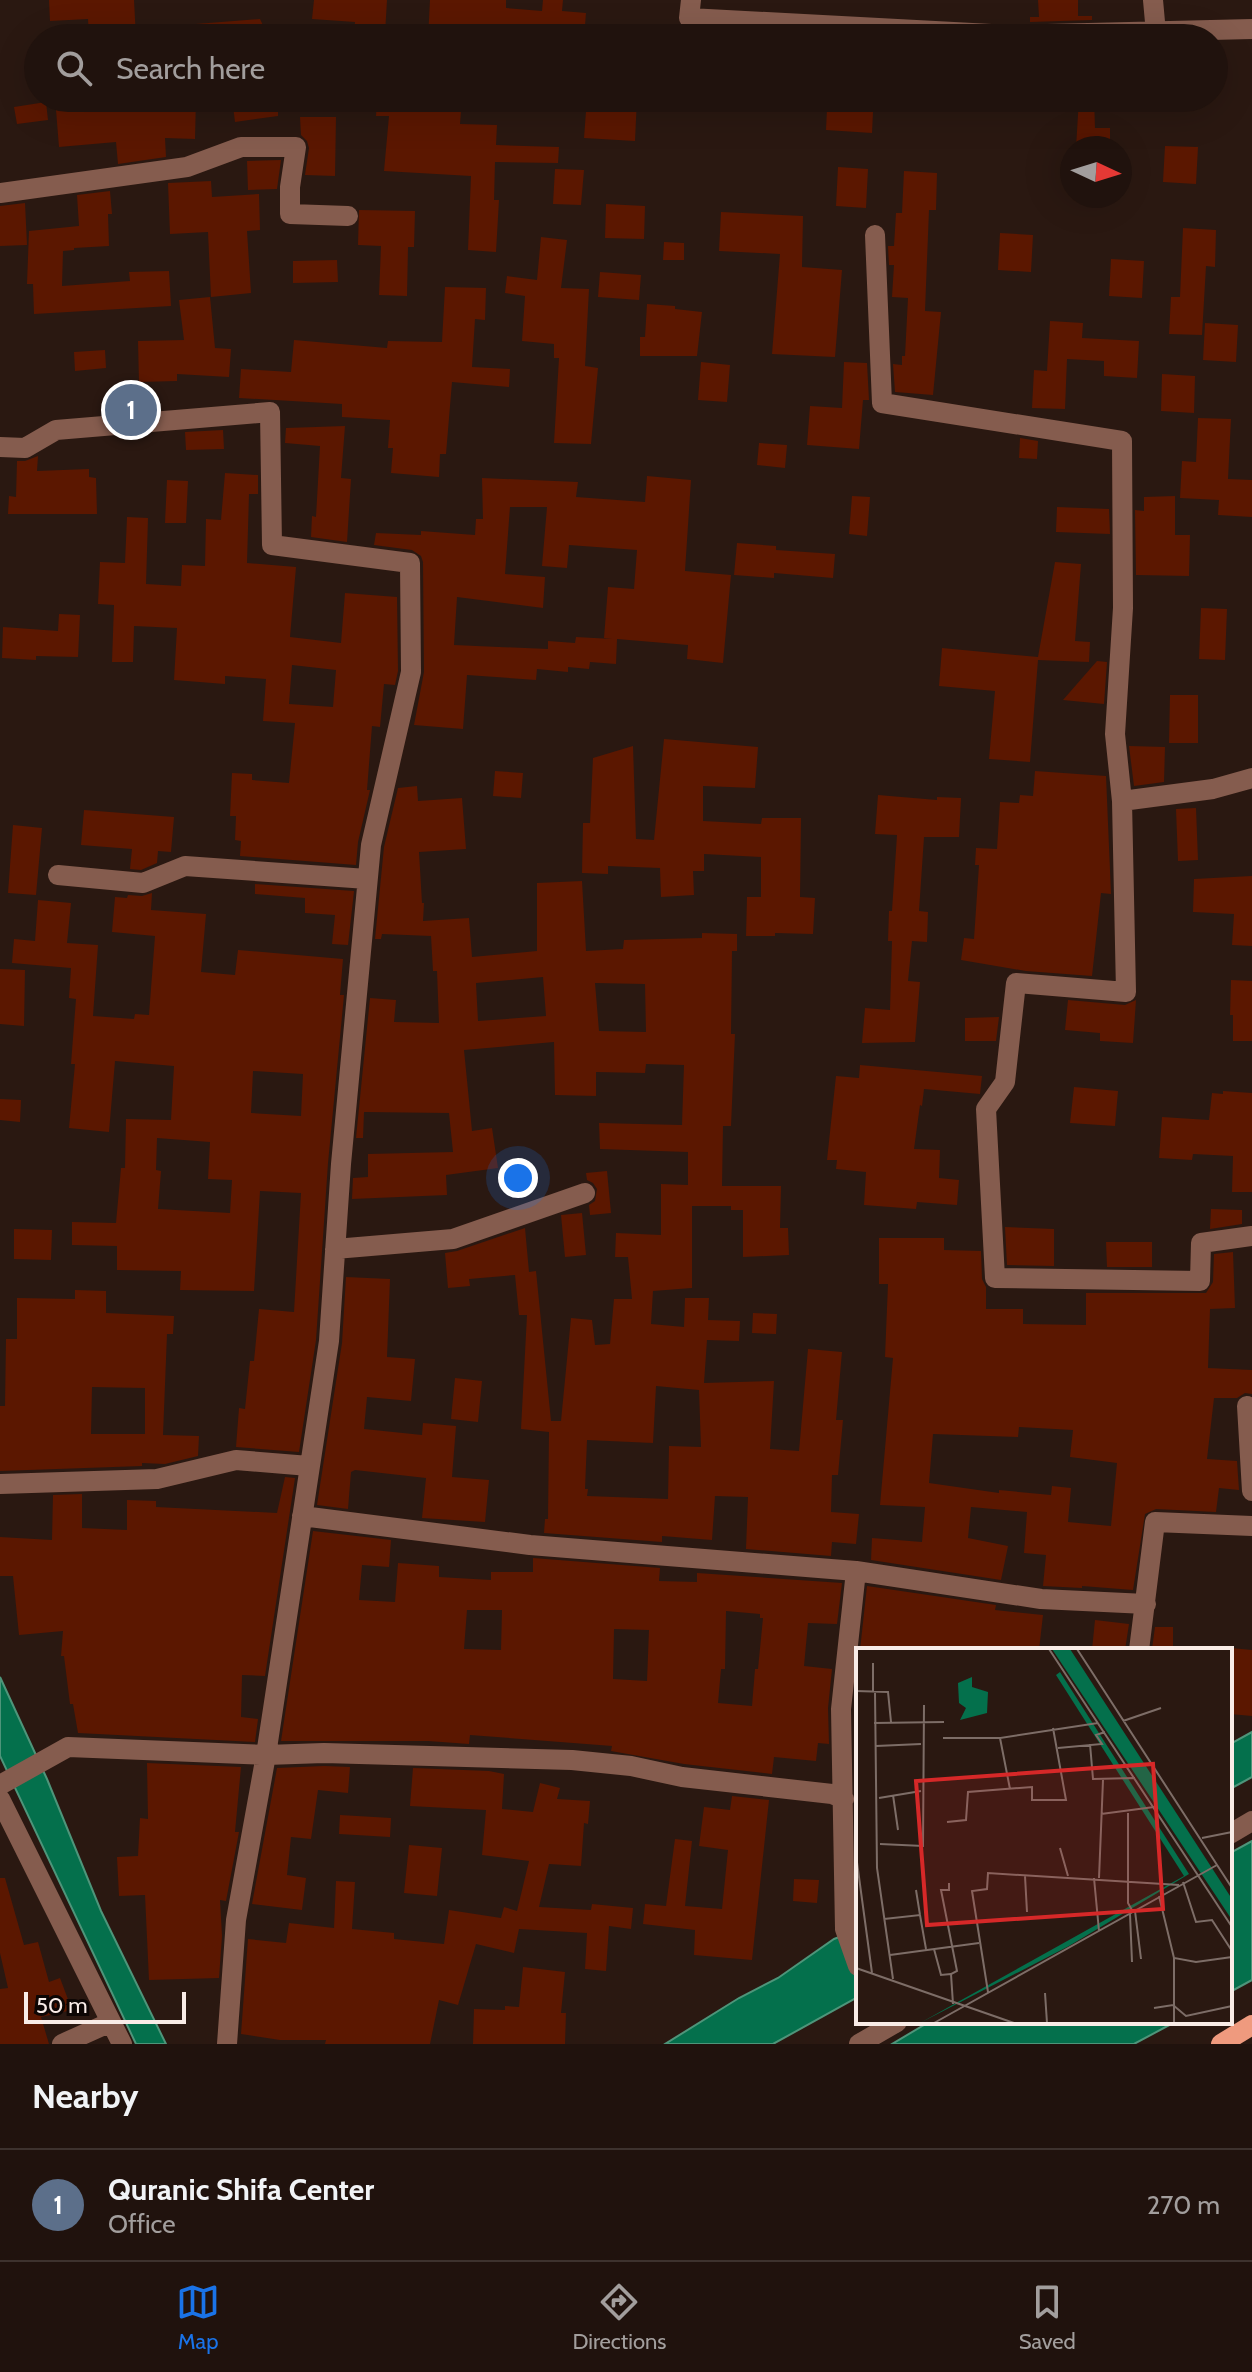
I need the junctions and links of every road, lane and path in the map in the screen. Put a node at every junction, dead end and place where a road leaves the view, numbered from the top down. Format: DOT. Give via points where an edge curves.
graph roads {
  1 [pos="691,0"];
  2 [pos="1153,0"];
  3 [pos="802,24"];
  4 [pos="1155,24"];
  5 [pos="1252,29"];
  6 [pos="1228,30"];
  7 [pos="0,193"];
  8 [pos="348,216"];
  9 [pos="875,235"];
  10 [pos="0,447"];
  11 [pos="1252,778"];
  12 [pos="1122,801"];
  13 [pos="58,875"];
  14 [pos="367,879"];
  15 [pos="585,1193"];
  16 [pos="1252,1236"];
  17 [pos="335,1249"];
  18 [pos="1247,1406"];
  19 [pos="309,1466"];
  20 [pos="0,1484"];
  21 [pos="1252,1491"];
  22 [pos="302,1516"];
  23 [pos="1252,1526"];
  24 [pos="856,1571"];
  25 [pos="1146,1604"];
  26 [pos="1139,1648"];
  27 [pos="266,1755"];
  28 [pos="1,1799"];
  29 [pos="844,1799"];
  30 [pos="1252,1821"];
  31 [pos="1232,1833"];
  32 [pos="856,1960"];
  33 [pos="111,2022"];
  34 [pos="888,2024"];
  35 [pos="1252,2025"];
  36 [pos="62,2044"];
  37 [pos="122,2044"];
  38 [pos="227,2044"];
  39 [pos="859,2044"];
  40 [pos="1221,2044"];
  1 -- 3 [label="street" via="689,18"];
  2 -- 4 [label="street"];
  5 -- 6 [label="street"];
  7 -- 8 [label="street" via="187,167 241,147 296,147 290,214"];
  9 -- 12 [label="street" via="882,403 1122,441 1123,608 1115,734"];
  10 -- 14 [label="street" via="25,448 56,430 270,412 272,545 410,563 411,672"];
  11 -- 12 [label="street" via="1213,789"];
  12 -- 16 [label="street" via="1126,992 1016,983 1005,1082 986,1109 995,1278 1200,1281 1201,1243"];
  13 -- 14 [label="street" via="143,883 185,866"];
  14 -- 17 [label="street"];
  15 -- 17 [label="street" via="453,1239"];
  17 -- 19 [label="street" via="329,1341"];
  18 -- 21 [label="street"];
  19 -- 20 [label="street" via="236,1460 157,1479"];
  19 -- 22 [label="street"];
  22 -- 24 [label="street" via="530,1545"];
  22 -- 27 [label="street"];
  23 -- 25 [label="street" via="1155,1522"];
  24 -- 25 [label="street" via="1041,1599"];
  24 -- 29 [label="street" via="841,1709"];
  25 -- 26 [label="street"];
  27 -- 28 [label="street" via="68,1747"];
  27 -- 29 [label="street" via="572,1760"];
  27 -- 38 [label="street" via="236,1920"];
  28 -- 33 [label="street"];
  29 -- 32 [label="street" via="845,1929"];
  30 -- 31 [label="street"];
  33 -- 36 [label="street"];
  33 -- 37 [label="street"];
  34 -- 39 [label="street"];
  35 -- 40 [label="main road"];
}
